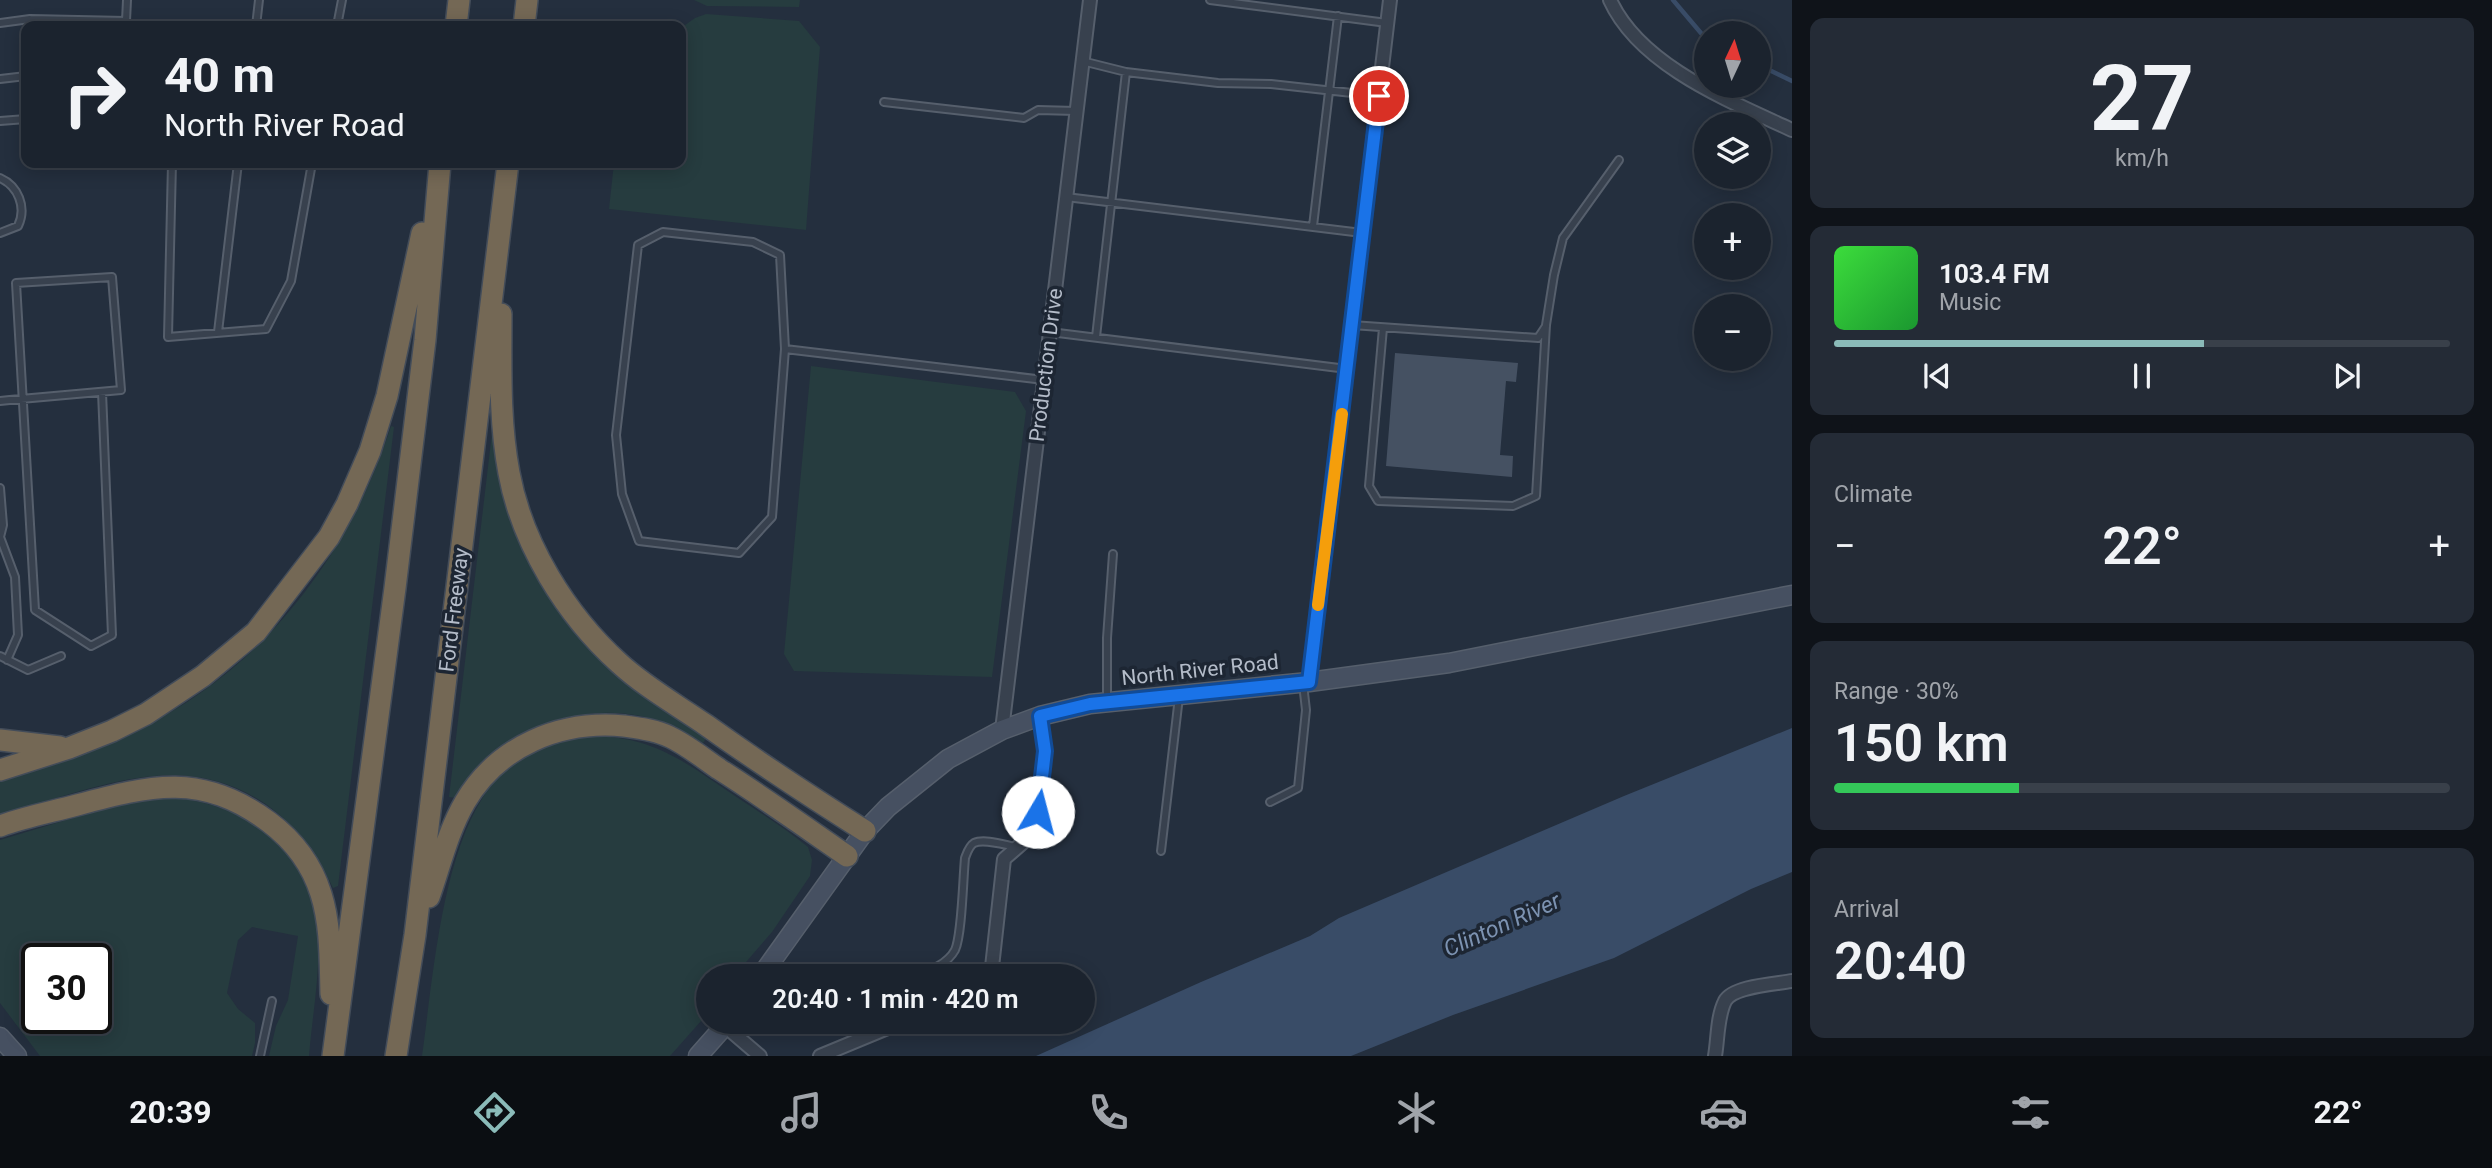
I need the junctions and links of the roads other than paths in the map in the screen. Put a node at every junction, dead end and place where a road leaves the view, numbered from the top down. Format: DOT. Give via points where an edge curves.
graph roads {
  1 [pos="127,0"];
  2 [pos="259,0"];
  3 [pos="342,0"];
  4 [pos="459,0"];
  5 [pos="527,0"];
  6 [pos="1090,0"];
  7 [pos="1210,0"];
  8 [pos="1390,0"];
  9 [pos="1610,0"];
  10 [pos="1338,16"];
  11 [pos="126,21"];
  12 [pos="257,21"];
  13 [pos="338,21"];
  14 [pos="457,21"];
  15 [pos="525,21"];
  16 [pos="21,22"];
  17 [pos="0,23"];
  18 [pos="1387,23"];
  19 [pos="1082,61"];
  20 [pos="1126,72"];
  21 [pos="21,77"];
  22 [pos="0,79"];
  23 [pos="1330,90"];
  24 [pos="1379,96"];
  25 [pos="884,102"];
  26 [pos="1076,111"];
  27 [pos="21,119"];
  28 [pos="0,121"];
  29 [pos="1792,130"];
  30 [pos="1619,160"];
  31 [pos="172,168"];
  32 [pos="237,168"];
  33 [pos="311,168"];
  34 [pos="438,168"];
  35 [pos="439,168"];
  36 [pos="507,168"];
  37 [pos="0,177"];
  38 [pos="1066,197"];
  39 [pos="503,202"];
  40 [pos="1112,203"];
  41 [pos="1312,226"];
  42 [pos="0,233"];
  43 [pos="1362,233"];
  44 [pos="1352,325"];
  45 [pos="1546,326"];
  46 [pos="1383,328"];
  47 [pos="218,332"];
  48 [pos="1050,332"];
  49 [pos="1096,337"];
  50 [pos="785,349"];
  51 [pos="1347,369"];
  52 [pos="1044,380"];
  53 [pos="102,392"];
  54 [pos="23,399"];
  55 [pos="0,401"];
  56 [pos="0,488"];
  57 [pos="0,537"];
  58 [pos="1113,554"];
  59 [pos="1792,595"];
  60 [pos="61,656"];
  61 [pos="4,658"];
  62 [pos="1306,682"];
  63 [pos="1179,695"];
  64 [pos="1107,702"];
  65 [pos="1040,716"];
  66 [pos="1002,730"];
  67 [pos="0,740"];
  68 [pos="69,748"];
  69 [pos="0,770"];
  70 [pos="1270,802"];
  71 [pos="0,826"];
  72 [pos="865,831"];
  73 [pos="1017,847"];
  74 [pos="1161,851"];
  75 [pos="847,856"];
  76 [pos="415,935"];
  77 [pos="770,964"];
  78 [pos="940,964"];
  79 [pos="992,964"];
  80 [pos="1792,981"];
  81 [pos="272,1001"];
  82 [pos="718,1034"];
  83 [pos="737,1034"];
  84 [pos="873,1034"];
  85 [pos="0,1037"];
  86 [pos="334,1053"];
  87 [pos="17,1056"];
  88 [pos="260,1056"];
  89 [pos="396,1056"];
  90 [pos="698,1056"];
  91 [pos="760,1056"];
  92 [pos="820,1056"];
  93 [pos="1716,1056"];
  1 -- 11 [label="lane"];
  2 -- 12 [label="lane"];
  3 -- 13 [label="lane"];
  4 -- 14 [label="highway"];
  5 -- 15 [label="highway"];
  6 -- 19 [label="street, Production Drive"];
  7 -- 10 [label="lane"];
  8 -- 18 [label="street"];
  9 -- 29 [label="street" via="1629,29 1663,62 1695,83"];
  10 -- 18 [label="lane"];
  10 -- 23 [label="lane"];
  16 -- 17 [label="lane"];
  18 -- 24 [label="street"];
  19 -- 20 [label="lane"];
  19 -- 26 [label="street, Production Drive"];
  20 -- 23 [label="lane"];
  20 -- 40 [label="lane"];
  21 -- 22 [label="lane"];
  23 -- 24 [label="lane"];
  23 -- 41 [label="lane"];
  24 -- 43 [label="street"];
  25 -- 26 [label="lane" via="1024,118 1038,110"];
  26 -- 38 [label="street, Production Drive"];
  27 -- 28 [label="lane"];
  30 -- 45 [label="lane" via="1563,238"];
  31 -- 47 [label="lane" via="168,337"];
  32 -- 47 [label="lane"];
  33 -- 47 [label="lane" via="291,281 266,329"];
  34 -- 68 [label="highway" via="387,396 370,451 329,537 256,632 231,654 146,714"];
  35 -- 86 [label="highway" via="425,340 396,588"];
  36 -- 39 [label="highway, Ford Freeway"];
  37 -- 42 [label="lane" via="18,192 21,210 18,226"];
  38 -- 40 [label="lane"];
  38 -- 48 [label="street, Production Drive"];
  39 -- 72 [label="highway" via="500,406 509,474 523,520 555,584 593,637 620,664 775,774"];
  39 -- 76 [label="highway, Ford Freeway"];
  40 -- 41 [label="lane"];
  40 -- 49 [label="lane"];
  41 -- 43 [label="lane"];
  43 -- 44 [label="street"];
  44 -- 46 [label="lane"];
  44 -- 51 [label="street"];
  45 -- 46 [label="lane" via="1538,338"];
  45 -- 46 [label="lane" via="1536,496 1513,506 1378,501 1370,486"];
  48 -- 49 [label="lane"];
  48 -- 52 [label="street, Production Drive"];
  49 -- 51 [label="lane"];
  50 -- 50 [label="lane" via="780,255 753,242 663,232 638,245 616,435 622,494 639,541 739,553 772,517"];
  50 -- 52 [label="lane"];
  51 -- 62 [label="street"];
  52 -- 66 [label="street, Production Drive"];
  53 -- 54 [label="lane"];
  53 -- 54 [label="lane" via="121,390 112,277 16,283"];
  53 -- 54 [label="lane" via="112,635 91,646 35,610"];
  54 -- 55 [label="lane"];
  56 -- 57 [label="lane"];
  57 -- 61 [label="lane" via="15,577 18,635"];
  58 -- 64 [label="lane"];
  59 -- 62 [label="street, North River Road" via="1448,663"];
  60 -- 61 [label="lane" via="28,670"];
  62 -- 63 [label="street, North River Road"];
  62 -- 70 [label="lane" via="1298,788"];
  63 -- 64 [label="street, North River Road"];
  63 -- 74 [label="lane"];
  64 -- 65 [label="street, North River Road"];
  65 -- 66 [label="street, North River Road"];
  65 -- 73 [label="street" via="1045,751 1035,832"];
  66 -- 72 [label="street, North River Road" via="940,765"];
  67 -- 68 [label="highway"];
  68 -- 69 [label="highway"];
  71 -- 86 [label="highway" via="156,786 219,794 260,815 305,858 320,891 328,928"];
  72 -- 75 [label="street, North River Road"];
  73 -- 78 [label="lane" via="982,842 969,849 955,950"];
  73 -- 79 [label="street" via="1004,859"];
  75 -- 76 [label="highway" via="670,737 610,725 564,729 516,750 481,778 455,824"];
  75 -- 77 [label="street, North River Road"];
  76 -- 89 [label="highway, Ford Freeway"];
  80 -- 93 [label="street" via="1728,996"];
  81 -- 88 [label="lane"];
  82 -- 90 [label="street"];
  83 -- 91 [label="street"];
  84 -- 92 [label="street"];
  85 -- 87 [label="street"];
}
